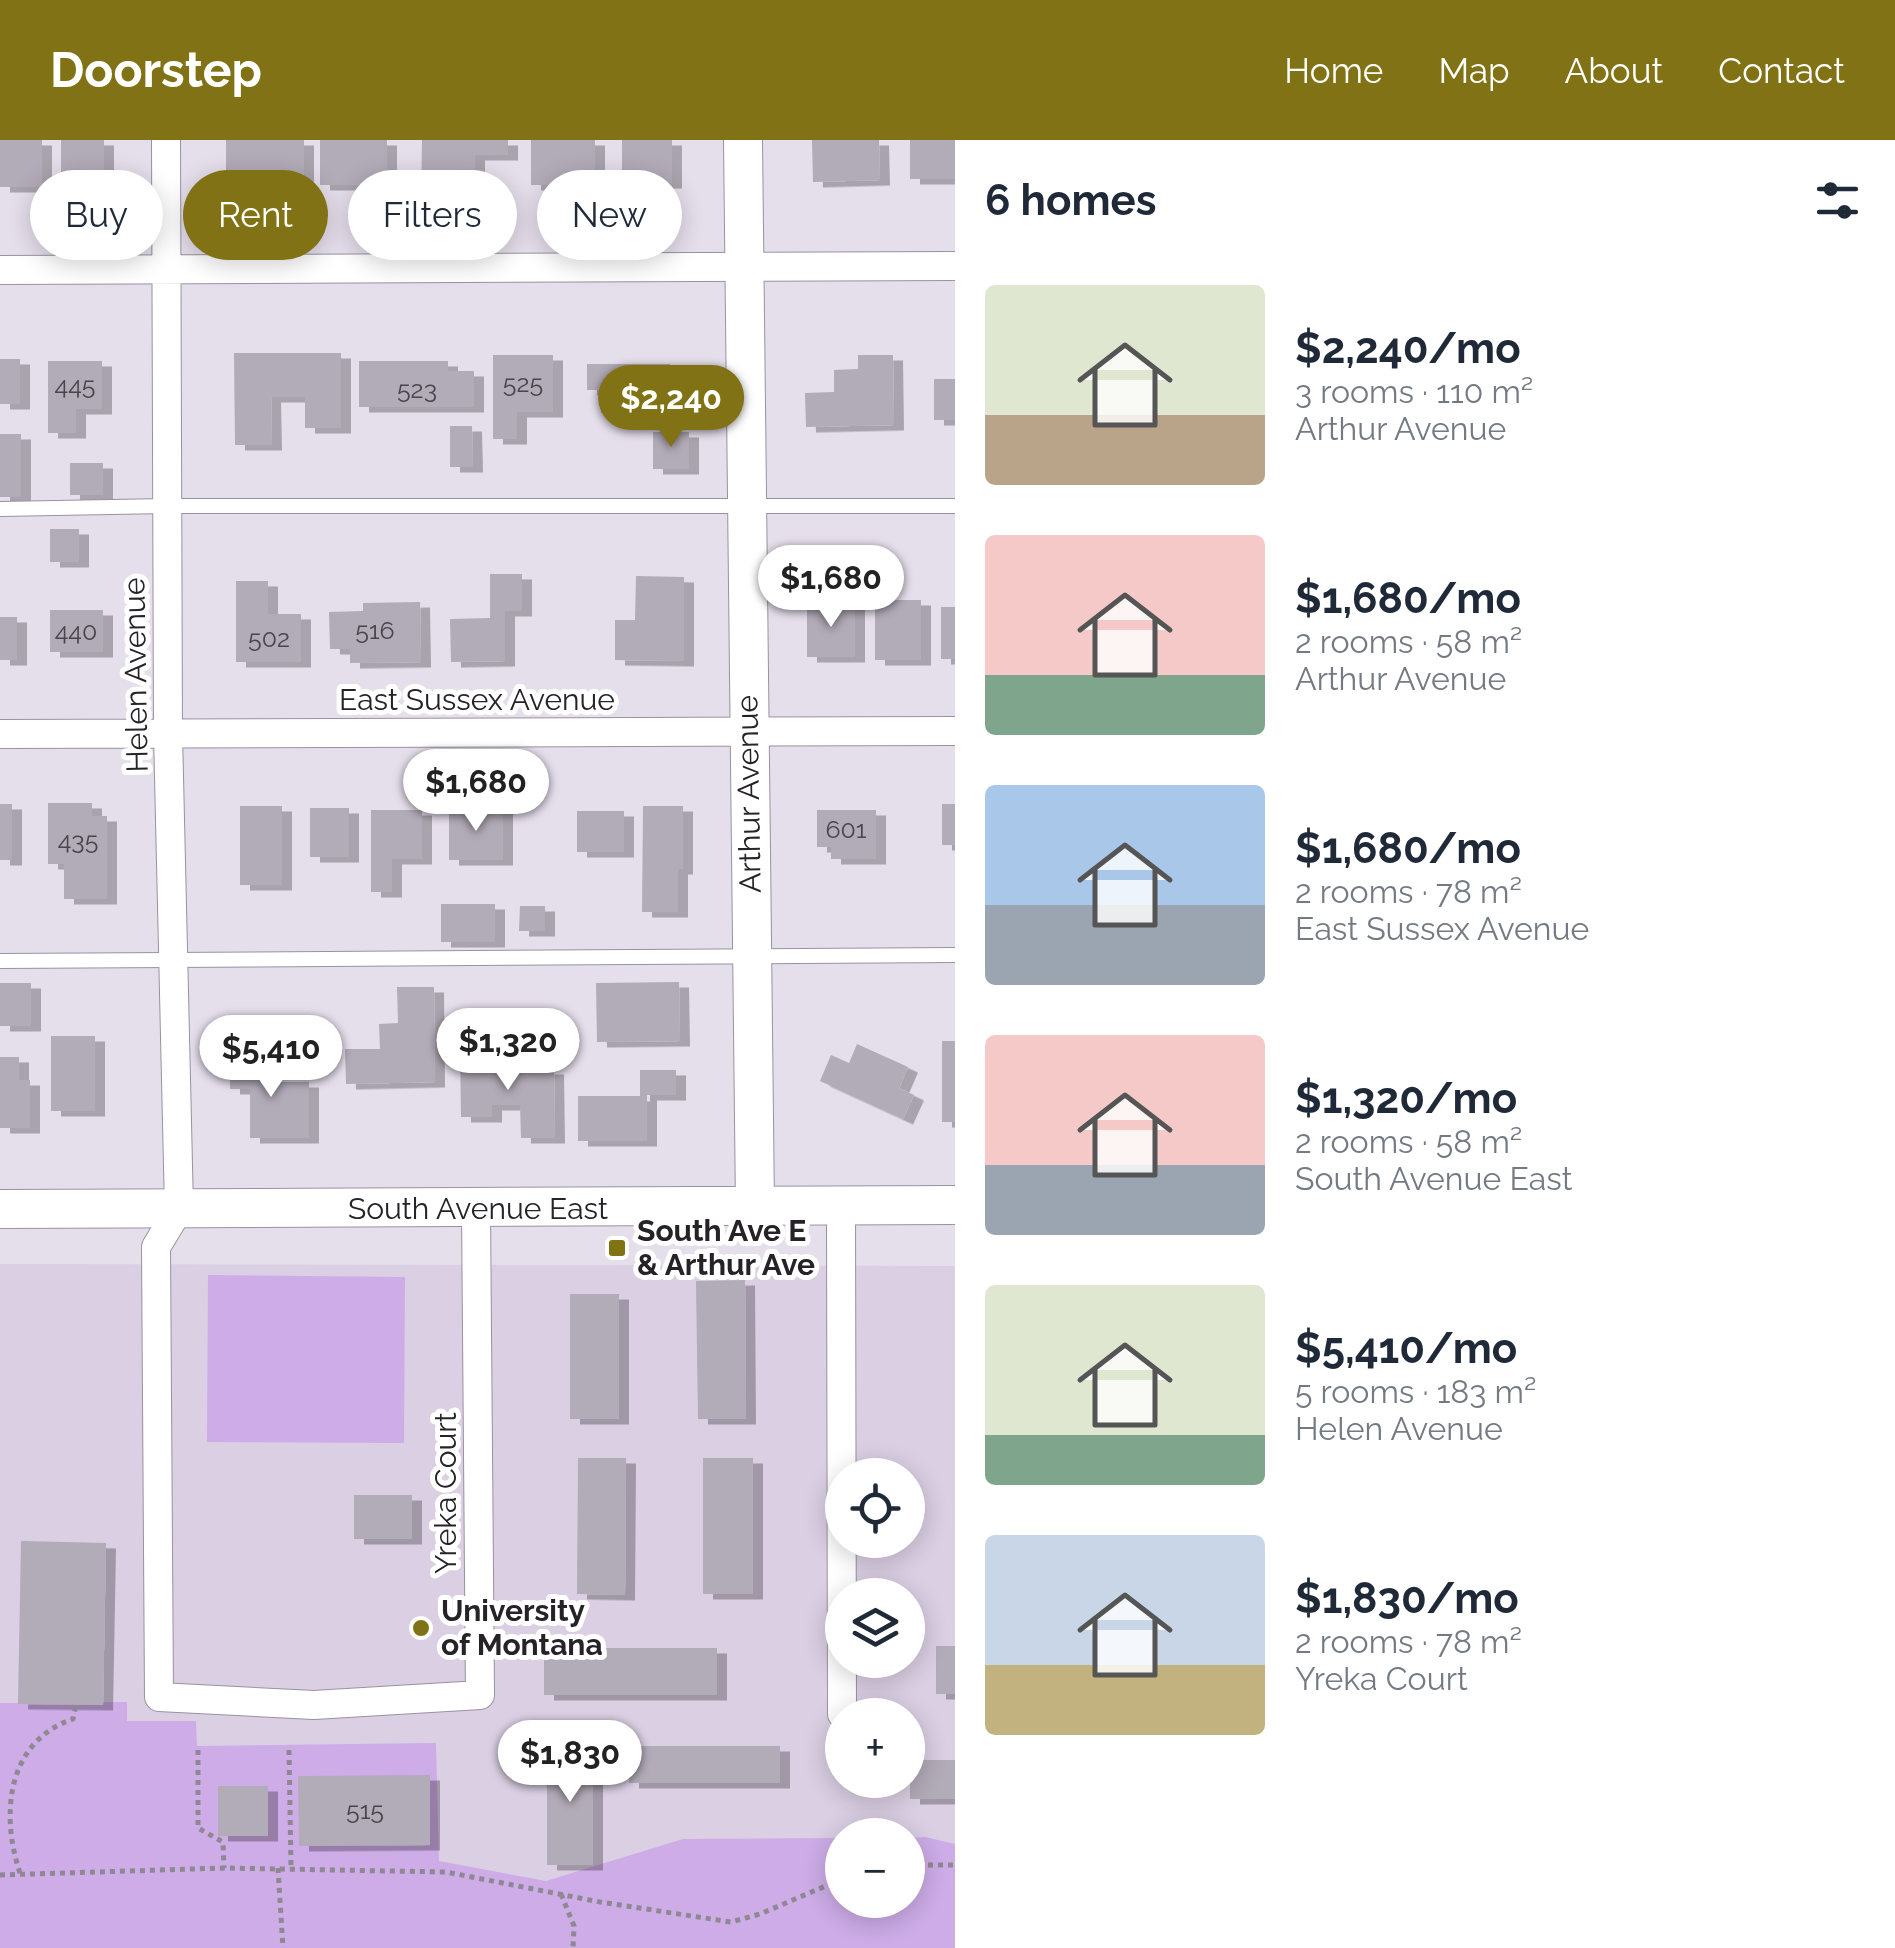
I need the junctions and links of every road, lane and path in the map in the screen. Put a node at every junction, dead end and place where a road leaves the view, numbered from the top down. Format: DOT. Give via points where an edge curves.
graph roads {
  1 [pos="166,140"];
  2 [pos="742,140"];
  3 [pos="743,266"];
  4 [pos="955,266"];
  5 [pos="166,268"];
  6 [pos="0,270"];
  7 [pos="167,506"];
  8 [pos="955,506"];
  9 [pos="745,507"];
  10 [pos="0,509"];
  11 [pos="955,730"];
  12 [pos="747,732"];
  13 [pos="168,733"];
  14 [pos="0,734"];
  15 [pos="955,955"];
  16 [pos="753,956"];
  17 [pos="0,961"];
  18 [pos="175,961"];
  19 [pos="955,1205"];
  20 [pos="841,1206"];
  21 [pos="755,1208"];
  22 [pos="179,1209"];
  23 [pos="476,1209"];
  24 [pos="0,1210"];
  25 [pos="842,1698"];
  26 [pos="76,1705"];
  27 [pos="198,1750"];
  28 [pos="289,1750"];
  29 [pos="925,1865"];
  30 [pos="955,1865"];
  31 [pos="224,1868"];
  32 [pos="278,1868"];
  33 [pos="291,1868"];
  34 [pos="20,1873"];
  35 [pos="0,1875"];
  36 [pos="825,1886"];
  37 [pos="561,1894"];
  38 [pos="283,1948"];
  39 [pos="573,1948"];
  1 -- 5 [label="street, Helen Avenue"];
  2 -- 3 [label="street, Arthur Avenue"];
  3 -- 4 [label="street"];
  3 -- 5 [label="street"];
  3 -- 9 [label="street, Arthur Avenue"];
  5 -- 6 [label="street"];
  5 -- 7 [label="street, Helen Avenue"];
  7 -- 9 [label="lane"];
  7 -- 10 [label="lane"];
  7 -- 13 [label="street, Helen Avenue"];
  8 -- 9 [label="lane"];
  9 -- 12 [label="street, Arthur Avenue"];
  11 -- 12 [label="street, East Sussex Avenue"];
  12 -- 13 [label="street, East Sussex Avenue"];
  12 -- 16 [label="street, Arthur Avenue"];
  13 -- 14 [label="street, East Sussex Avenue"];
  13 -- 18 [label="street, Helen Avenue"];
  15 -- 16 [label="lane"];
  16 -- 18 [label="lane"];
  16 -- 21 [label="street, Arthur Avenue"];
  17 -- 18 [label="lane"];
  18 -- 22 [label="street, Helen Avenue"];
  19 -- 20 [label="street, South Avenue East"];
  20 -- 21 [label="street, South Avenue East"];
  20 -- 25 [label="street"];
  21 -- 23 [label="street, South Avenue East"];
  22 -- 23 [label="street, South Avenue East"];
  22 -- 23 [label="street, Yreka Court" via="156,1247 159,1696 314,1705 480,1695"];
  22 -- 24 [label="street, South Avenue East"];
  26 -- 34 [label="path" via="73,1718 48,1727 13,1765 1,1799 7,1853"];
  27 -- 31 [label="path" via="198,1828 223,1842"];
  28 -- 33 [label="path"];
  29 -- 30 [label="path"];
  31 -- 32 [label="path"];
  31 -- 34 [label="path"];
  32 -- 33 [label="path"];
  32 -- 38 [label="path"];
  33 -- 37 [label="path" via="446,1872"];
  34 -- 35 [label="path"];
  36 -- 37 [label="path" via="731,1922"];
  37 -- 39 [label="path" via="574,1926"];
}
